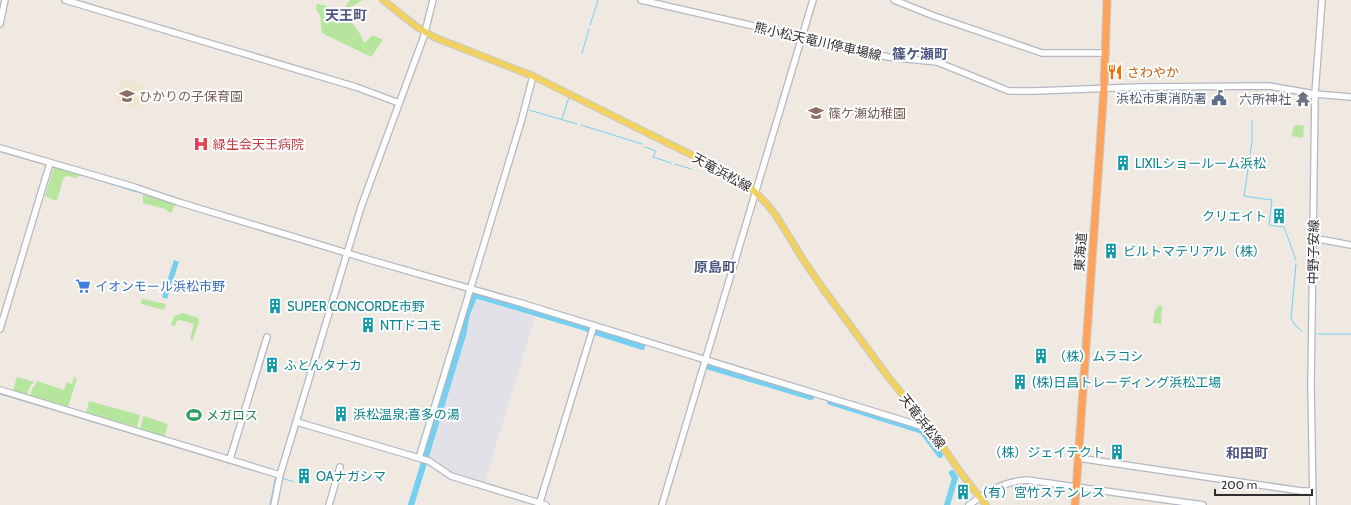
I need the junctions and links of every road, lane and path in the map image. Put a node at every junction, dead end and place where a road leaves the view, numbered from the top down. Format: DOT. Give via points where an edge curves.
graph roads {
  1 [pos="5,0"];
  2 [pos="65,0"];
  3 [pos="383,0"];
  4 [pos="433,0"];
  5 [pos="641,0"];
  6 [pos="813,0"];
  7 [pos="894,0"];
  8 [pos="1107,0"];
  9 [pos="1322,0"];
  10 [pos="0,24"];
  11 [pos="425,32"];
  12 [pos="802,37"];
  13 [pos="1106,53"];
  14 [pos="534,76"];
  15 [pos="1104,88"];
  16 [pos="1315,94"];
  17 [pos="1351,97"];
  18 [pos="399,103"];
  19 [pos="0,148"];
  20 [pos="50,163"];
  21 [pos="756,191"];
  22 [pos="1313,238"];
  23 [pos="1351,245"];
  24 [pos="347,253"];
  25 [pos="470,290"];
  26 [pos="0,329"];
  27 [pos="593,329"];
  28 [pos="266,337"];
  29 [pos="705,364"];
  30 [pos="0,390"];
  31 [pos="296,422"];
  32 [pos="927,424"];
  33 [pos="419,458"];
  34 [pos="1078,458"];
  35 [pos="230,459"];
  36 [pos="340,467"];
  37 [pos="280,473"];
  38 [pos="1075,487"];
  39 [pos="1312,491"];
  40 [pos="980,497"];
  41 [pos="539,504"];
  42 [pos="274,505"];
  43 [pos="329,505"];
  44 [pos="546,505"];
  45 [pos="662,505"];
  46 [pos="969,505"];
  47 [pos="986,505"];
  48 [pos="1075,505"];
  49 [pos="1203,505"];
  50 [pos="1313,505"];
  1 -- 10 [label="street"];
  2 -- 18 [label="street" via="356,87"];
  3 -- 11 [label="main road, 天竜浜松線"];
  4 -- 11 [label="street"];
  5 -- 12 [label="street, 熊小松天竜川停車場線"];
  6 -- 12 [label="street"];
  7 -- 13 [label="street" via="1042,53"];
  8 -- 13 [label="highway, 東海道"];
  9 -- 16 [label="street, 中野子安線"];
  11 -- 14 [label="main road, 天竜浜松線"];
  11 -- 18 [label="street"];
  12 -- 15 [label="street, 熊小松天竜川停車場線" via="888,57 937,62 1009,91"];
  12 -- 21 [label="street"];
  13 -- 15 [label="highway, 東海道"];
  14 -- 21 [label="main road, 天竜浜松線" via="728,173"];
  14 -- 25 [label="street"];
  15 -- 16 [label="street, 熊小松天竜川停車場線" via="1269,86"];
  15 -- 34 [label="highway, 東海道"];
  16 -- 17 [label="street, 熊小松天竜川停車場線"];
  16 -- 22 [label="street, 中野子安線"];
  18 -- 24 [label="street" via="360,207"];
  19 -- 20 [label="street"];
  20 -- 24 [label="street"];
  20 -- 26 [label="street"];
  21 -- 29 [label="street"];
  21 -- 32 [label="main road, 天竜浜松線" via="777,217 824,290 889,378"];
  22 -- 23 [label="street"];
  22 -- 39 [label="street, 中野子安線"];
  24 -- 25 [label="street"];
  24 -- 31 [label="street"];
  25 -- 27 [label="street" via="524,304"];
  25 -- 33 [label="street"];
  27 -- 29 [label="street"];
  27 -- 41 [label="street"];
  28 -- 35 [label="street"];
  29 -- 32 [label="street" via="921,426"];
  29 -- 45 [label="street"];
  30 -- 35 [label="street"];
  31 -- 33 [label="street"];
  31 -- 37 [label="street"];
  32 -- 40 [label="main road, 天竜浜松線"];
  33 -- 41 [label="street" via="429,461 451,476"];
  34 -- 38 [label="highway, 東海道"];
  34 -- 39 [label="street"];
  35 -- 37 [label="street"];
  36 -- 43 [label="street"];
  37 -- 42 [label="street"];
  38 -- 40 [label="street" via="1020,481 998,487"];
  38 -- 48 [label="highway, 東海道"];
  38 -- 49 [label="street"];
  39 -- 50 [label="street, 中野子安線"];
  40 -- 46 [label="street"];
  40 -- 47 [label="main road, 天竜浜松線"];
  41 -- 44 [label="street"];
}
